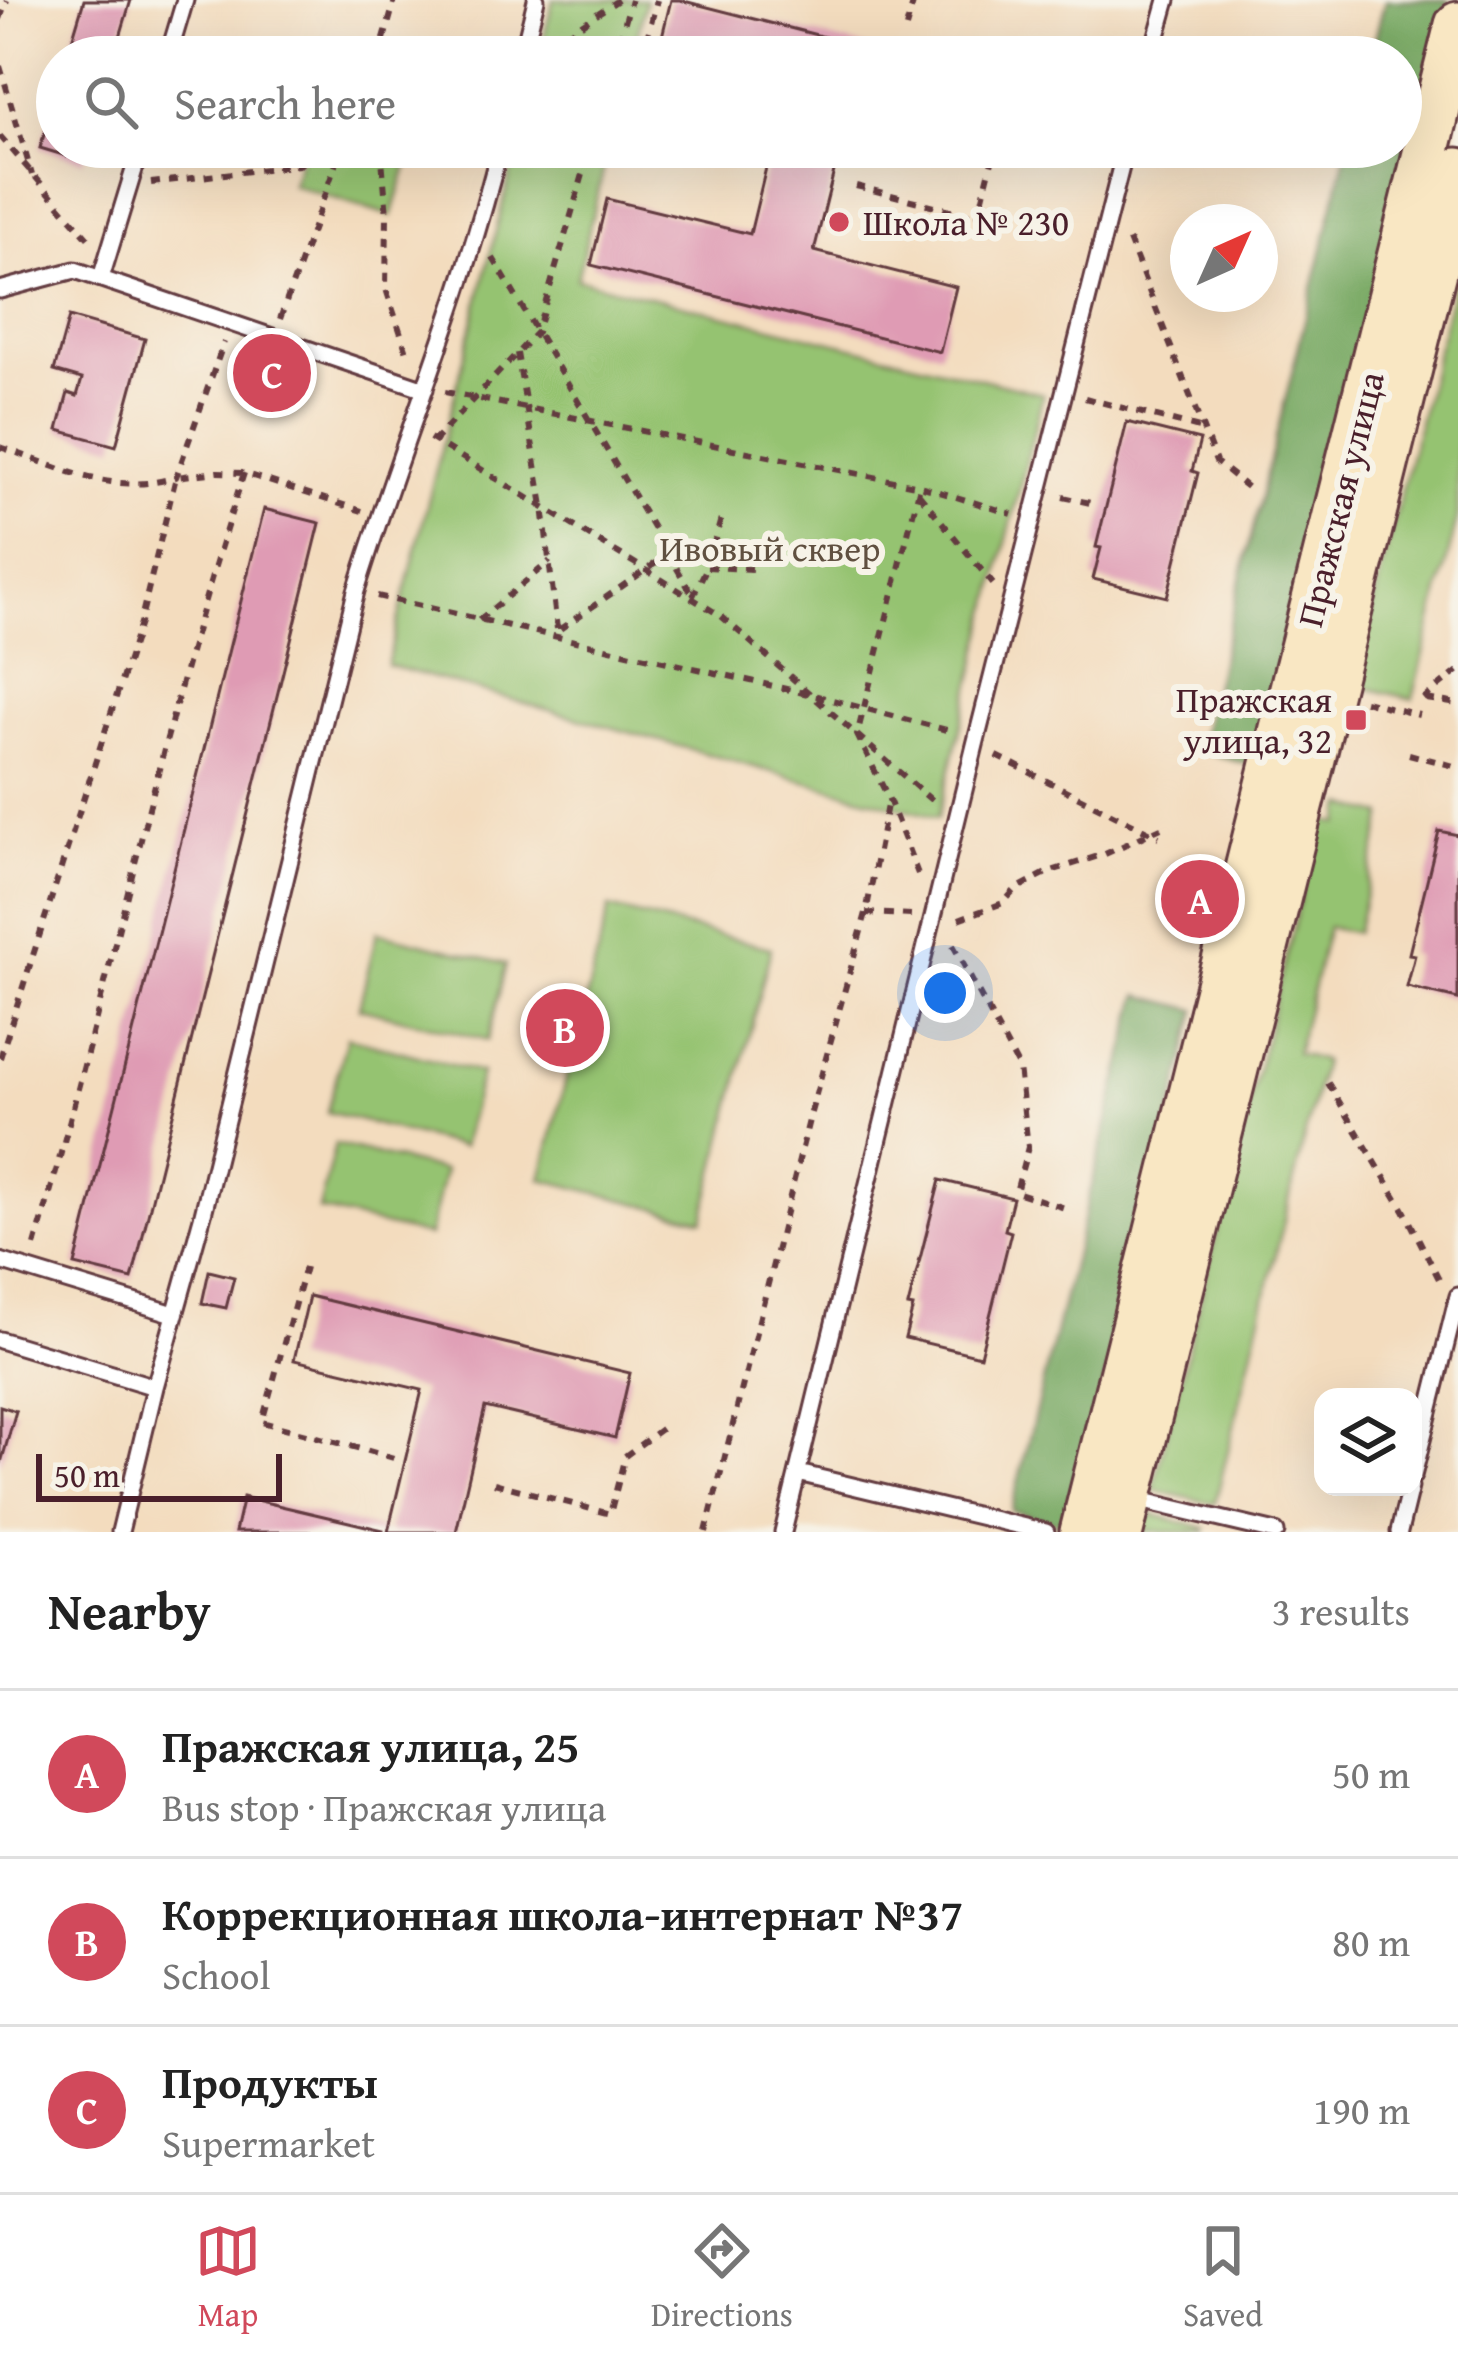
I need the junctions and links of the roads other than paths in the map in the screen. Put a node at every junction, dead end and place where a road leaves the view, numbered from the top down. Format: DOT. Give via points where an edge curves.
graph roads {
  1 [pos="185,0"];
  2 [pos="536,0"];
  3 [pos="1167,0"];
  4 [pos="1458,25"];
  5 [pos="174,36"];
  6 [pos="527,36"];
  7 [pos="1157,36"];
  8 [pos="135,168"];
  9 [pos="494,168"];
  10 [pos="1120,168"];
  11 [pos="1458,171"];
  12 [pos="101,278"];
  13 [pos="0,290"];
  14 [pos="425,389"];
  15 [pos="0,1262"];
  16 [pos="1456,1304"];
  17 [pos="174,1314"];
  18 [pos="0,1340"];
  19 [pos="155,1388"];
  20 [pos="1422,1440"];
  21 [pos="798,1473"];
  22 [pos="1408,1496"];
  23 [pos="1114,1506"];
  24 [pos="120,1532"];
  25 [pos="783,1532"];
  26 [pos="1046,1532"];
  27 [pos="1083,1532"];
  28 [pos="1276,1532"];
  29 [pos="1399,1532"];
  1 -- 5 [label="lane"];
  2 -- 6 [label="lane"];
  3 -- 7 [label="lane"];
  4 -- 23 [label="street, Пражская улица"];
  8 -- 12 [label="lane"];
  9 -- 14 [label="lane"];
  10 -- 21 [label="lane"];
  11 -- 23 [label="street, Пражская улица"];
  12 -- 13 [label="lane" via="75,270"];
  12 -- 14 [label="lane"];
  14 -- 17 [label="lane" via="356,590"];
  15 -- 17 [label="lane"];
  16 -- 20 [label="lane"];
  17 -- 19 [label="lane"];
  18 -- 19 [label="lane"];
  19 -- 24 [label="lane"];
  21 -- 25 [label="lane"];
  21 -- 26 [label="lane"];
  22 -- 29 [label="lane"];
  23 -- 27 [label="street, Пражская улица"];
  23 -- 28 [label="lane"];
}
